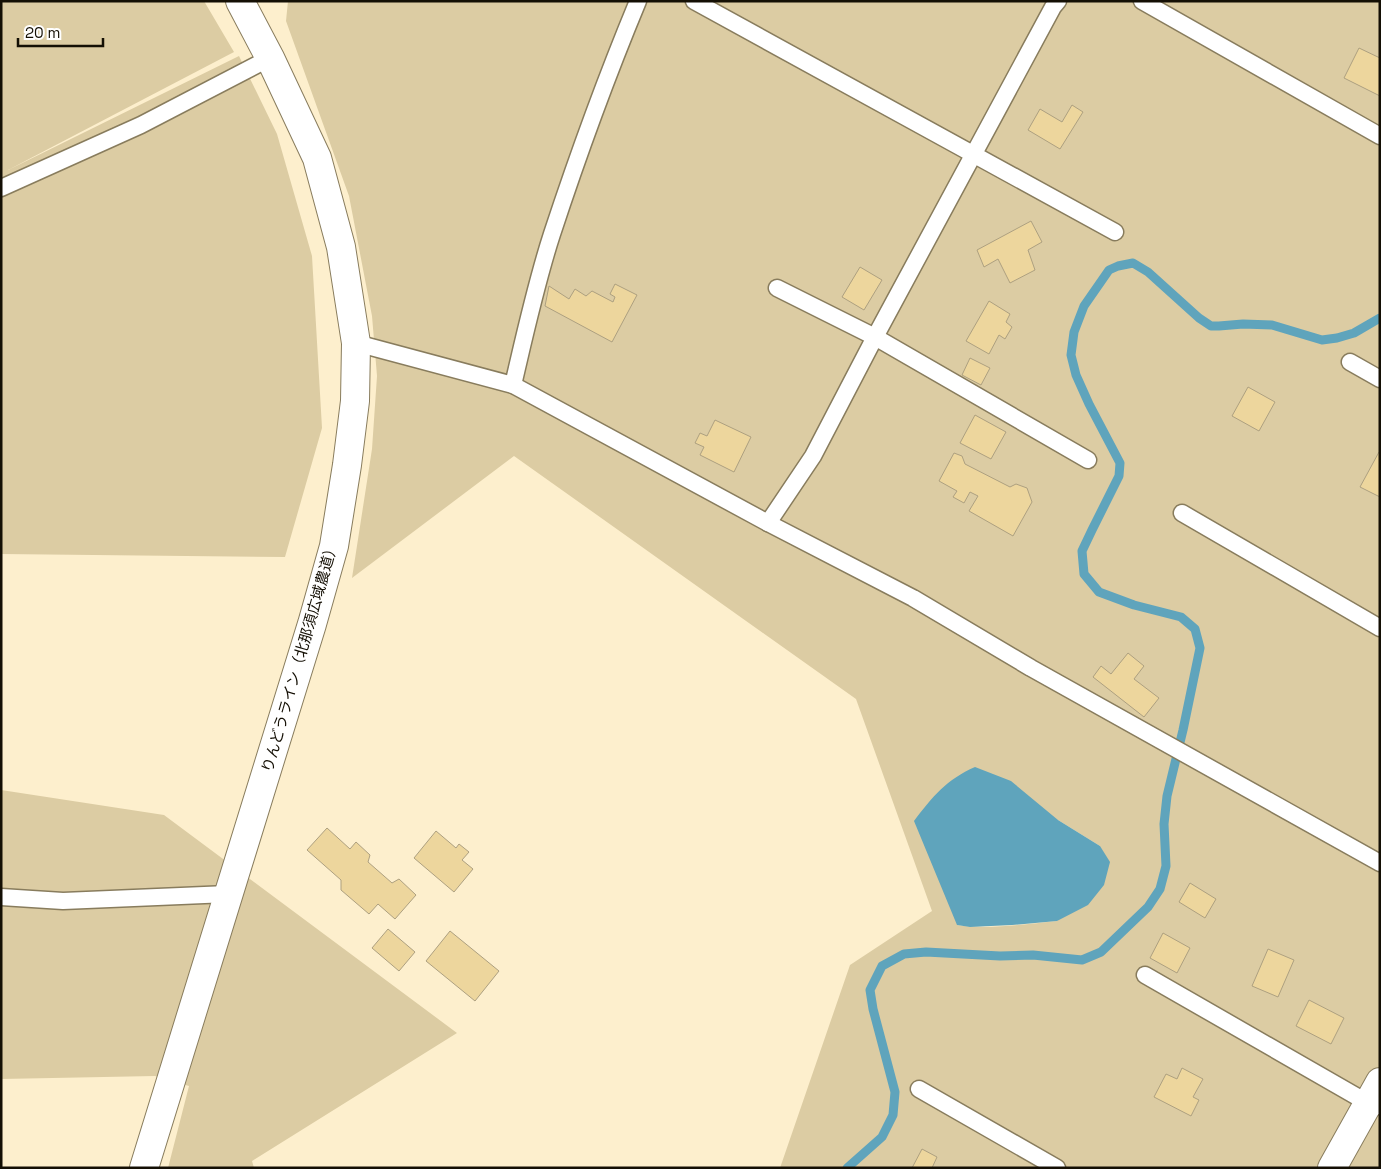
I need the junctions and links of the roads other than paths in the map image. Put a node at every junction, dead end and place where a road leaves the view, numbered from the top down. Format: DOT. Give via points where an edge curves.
graph roads {
  1 [pos="240,1"];
  2 [pos="638,1"];
  3 [pos="694,1"];
  4 [pos="1058,1"];
  5 [pos="1142,1"];
  6 [pos="270,58"];
  7 [pos="1380,136"];
  8 [pos="972,153"];
  9 [pos="1,188"];
  10 [pos="1115,232"];
  11 [pos="777,288"];
  12 [pos="874,336"];
  13 [pos="356,343"];
  14 [pos="1350,362"];
  15 [pos="1380,378"];
  16 [pos="513,385"];
  17 [pos="1088,460"];
  18 [pos="1182,514"];
  19 [pos="768,523"];
  20 [pos="1380,628"];
  21 [pos="1380,863"];
  22 [pos="228,894"];
  23 [pos="1,897"];
  24 [pos="1144,975"];
  25 [pos="919,1089"];
  26 [pos="1376,1098"];
  27 [pos="144,1168"];
  28 [pos="1057,1168"];
  29 [pos="1332,1168"];
  1 -- 6 [label="street, りんどうライン（北那須広域農道）"];
  2 -- 16 [label="lane" via="605,80 552,234"];
  3 -- 8 [label="lane"];
  4 -- 8 [label="lane"];
  5 -- 7 [label="lane"];
  6 -- 9 [label="lane" via="141,124"];
  6 -- 13 [label="street, りんどうライン（北那須広域農道）" via="317,158 341,247"];
  8 -- 10 [label="lane"];
  8 -- 12 [label="lane"];
  11 -- 12 [label="lane"];
  12 -- 17 [label="lane"];
  12 -- 19 [label="lane" via="813,456"];
  13 -- 16 [label="lane"];
  13 -- 22 [label="street, りんどうライン（北那須広域農道）" via="356,401 334,546"];
  14 -- 15 [label="lane"];
  16 -- 19 [label="lane"];
  18 -- 20 [label="lane"];
  19 -- 21 [label="lane" via="913,598 1031,668"];
  22 -- 23 [label="lane" via="63,901"];
  22 -- 27 [label="street, りんどうライン（北那須広域農道）"];
  24 -- 26 [label="lane"];
  25 -- 28 [label="lane"];
  26 -- 29 [label="street"];
}
